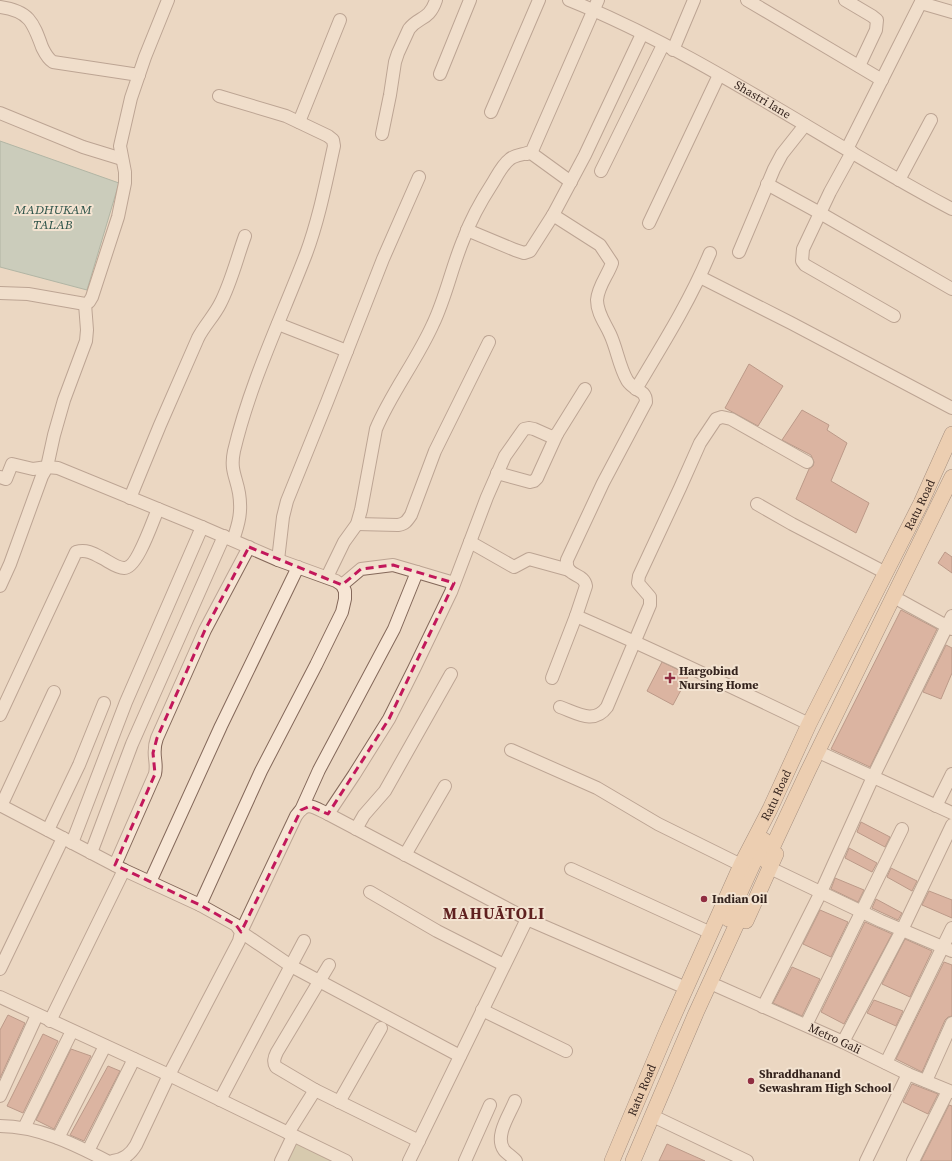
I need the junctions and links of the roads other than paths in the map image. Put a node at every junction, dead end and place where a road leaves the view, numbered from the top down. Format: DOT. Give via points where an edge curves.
graph roads {
  1 [pos="168,0"];
  2 [pos="436,0"];
  3 [pos="470,0"];
  4 [pos="540,0"];
  5 [pos="569,0"];
  6 [pos="694,0"];
  7 [pos="747,0"];
  8 [pos="844,0"];
  9 [pos="922,2"];
  10 [pos="858,3"];
  11 [pos="596,5"];
  12 [pos="0,7"];
  13 [pos="952,12"];
  14 [pos="340,20"];
  15 [pos="642,34"];
  16 [pos="668,47"];
  17 [pos="859,66"];
  18 [pos="440,74"];
  19 [pos="139,75"];
  20 [pos="719,75"];
  21 [pos="882,80"];
  22 [pos="219,96"];
  23 [pos="491,112"];
  24 [pos="0,113"];
  25 [pos="931,120"];
  26 [pos="300,122"];
  27 [pos="805,124"];
  28 [pos="382,134"];
  29 [pos="849,151"];
  30 [pos="527,154"];
  31 [pos="122,159"];
  32 [pos="601,171"];
  33 [pos="419,177"];
  34 [pos="900,180"];
  35 [pos="571,182"];
  36 [pos="767,184"];
  37 [pos="952,209"];
  38 [pos="820,213"];
  39 [pos="553,215"];
  40 [pos="649,223"];
  41 [pos="467,230"];
  42 [pos="245,236"];
  43 [pos="739,252"];
  44 [pos="710,253"];
  45 [pos="700,277"];
  46 [pos="952,289"];
  47 [pos="0,294"];
  48 [pos="85,304"];
  49 [pos="894,316"];
  50 [pos="278,324"];
  51 [pos="489,342"];
  52 [pos="347,351"];
  53 [pos="636,388"];
  54 [pos="584,389"];
  55 [pos="952,408"];
  56 [pos="557,434"];
  57 [pos="952,434"];
  58 [pos="952,453"];
  59 [pos="807,462"];
  60 [pos="47,467"];
  61 [pos="498,473"];
  62 [pos="0,477"];
  63 [pos="952,477"];
  64 [pos="952,495"];
  65 [pos="130,498"];
  66 [pos="758,504"];
  67 [pos="158,509"];
  68 [pos="356,524"];
  69 [pos="202,527"];
  70 [pos="228,538"];
  71 [pos="470,542"];
  72 [pos="249,547"];
  73 [pos="278,560"];
  74 [pos="5,562"];
  75 [pos="298,567"];
  76 [pos="569,570"];
  77 [pos="417,572"];
  78 [pos="886,573"];
  79 [pos="327,577"];
  80 [pos="454,583"];
  81 [pos="342,585"];
  82 [pos="0,586"];
  83 [pos="901,601"];
  84 [pos="576,616"];
  85 [pos="950,624"];
  86 [pos="634,641"];
  87 [pos="451,674"];
  88 [pos="552,678"];
  89 [pos="54,692"];
  90 [pos="104,703"];
  91 [pos="560,707"];
  92 [pos="0,714"];
  93 [pos="809,724"];
  94 [pos="511,750"];
  95 [pos="823,754"];
  96 [pos="952,774"];
  97 [pos="873,777"];
  98 [pos="445,786"];
  99 [pos="1,805"];
  100 [pos="936,806"];
  101 [pos="301,810"];
  102 [pos="952,813"];
  103 [pos="328,814"];
  104 [pos="952,825"];
  105 [pos="356,829"];
  106 [pos="902,829"];
  107 [pos="48,830"];
  108 [pos="68,840"];
  109 [pos="91,853"];
  110 [pos="405,855"];
  111 [pos="741,864"];
  112 [pos="120,868"];
  113 [pos="571,868"];
  114 [pos="770,868"];
  115 [pos="150,882"];
  116 [pos="370,892"];
  117 [pos="821,892"];
  118 [pos="200,905"];
  119 [pos="863,912"];
  120 [pos="527,919"];
  121 [pos="952,928"];
  122 [pos="902,930"];
  123 [pos="242,932"];
  124 [pos="711,933"];
  125 [pos="304,941"];
  126 [pos="948,949"];
  127 [pos="291,965"];
  128 [pos="329,965"];
  129 [pos="504,965"];
  130 [pos="0,969"];
  131 [pos="320,980"];
  132 [pos="718,986"];
  133 [pos="686,988"];
  134 [pos="0,997"];
  135 [pos="763,1007"];
  136 [pos="482,1010"];
  137 [pos="37,1015"];
  138 [pos="50,1021"];
  139 [pos="952,1023"];
  140 [pos="806,1025"];
  141 [pos="381,1028"];
  142 [pos="72,1031"];
  143 [pos="843,1042"];
  144 [pos="105,1046"];
  145 [pos="566,1051"];
  146 [pos="460,1056"];
  147 [pos="134,1059"];
  148 [pos="886,1063"];
  149 [pos="908,1074"];
  150 [pos="169,1075"];
  151 [pos="926,1081"];
  152 [pos="315,1090"];
  153 [pos="950,1092"];
  154 [pos="0,1096"];
  155 [pos="220,1100"];
  156 [pos="515,1101"];
  157 [pos="339,1102"];
  158 [pos="490,1105"];
  159 [pos="659,1118"];
  160 [pos="0,1126"];
  161 [pos="24,1128"];
  162 [pos="291,1134"];
  163 [pos="58,1138"];
  164 [pos="419,1141"];
  165 [pos="88,1151"];
  166 [pos="107,1161"];
  167 [pos="112,1161"];
  168 [pos="281,1161"];
  169 [pos="346,1161"];
  170 [pos="409,1161"];
  171 [pos="465,1161"];
  172 [pos="516,1161"];
  173 [pos="612,1161"];
  174 [pos="622,1161"];
  175 [pos="633,1161"];
  176 [pos="641,1161"];
  177 [pos="747,1161"];
  178 [pos="866,1161"];
  179 [pos="913,1161"];
  1 -- 19 [label="street"];
  2 -- 28 [label="street" via="430,14 411,26 398,53"];
  3 -- 18 [label="street"];
  4 -- 23 [label="street"];
  5 -- 11 [label="street, Shastri lane"];
  6 -- 16 [label="street"];
  7 -- 17 [label="street"];
  8 -- 10 [label="street"];
  9 -- 13 [label="street"];
  9 -- 21 [label="street"];
  10 -- 17 [label="street" via="877,20 877,26"];
  11 -- 15 [label="street, Shastri lane"];
  11 -- 30 [label="street" via="532,151"];
  12 -- 19 [label="street" via="16,11 29,19 34,25 44,52 53,62"];
  14 -- 26 [label="street"];
  15 -- 16 [label="street, Shastri lane"];
  15 -- 35 [label="street"];
  16 -- 20 [label="street, Shastri lane"];
  16 -- 32 [label="street"];
  17 -- 21 [label="street"];
  19 -- 31 [label="street" via="122,136"];
  20 -- 27 [label="street, Shastri lane"];
  20 -- 40 [label="street"];
  21 -- 29 [label="street"];
  22 -- 26 [label="street"];
  24 -- 31 [label="street" via="83,147"];
  25 -- 34 [label="street"];
  26 -- 50 [label="street" via="328,136 333,140 334,146 319,212"];
  27 -- 29 [label="street, Shastri lane"];
  27 -- 36 [label="street" via="782,154"];
  29 -- 34 [label="street, Shastri lane"];
  29 -- 38 [label="street"];
  30 -- 35 [label="street" via="531,153"];
  30 -- 41 [label="street" via="516,156 503,168 484,196"];
  31 -- 48 [label="street" via="125,183 118,217 92,297"];
  33 -- 52 [label="street"];
  34 -- 37 [label="street, Shastri lane"];
  35 -- 39 [label="street"];
  36 -- 38 [label="street"];
  36 -- 43 [label="street"];
  38 -- 46 [label="street"];
  38 -- 49 [label="street" via="803,248 802,261"];
  39 -- 41 [label="street" via="535,245 524,253"];
  39 -- 53 [label="street" via="600,245 612,263 600,289 597,306 627,380"];
  41 -- 68 [label="street" via="434,324 376,429 361,510"];
  42 -- 65 [label="street" via="226,292 198,338"];
  44 -- 45 [label="street"];
  45 -- 53 [label="street" via="680,316"];
  45 -- 55 [label="street"];
  47 -- 48 [label="street" via="24,294"];
  48 -- 60 [label="street" via="86,341 64,400"];
  50 -- 52 [label="street"];
  50 -- 70 [label="street" via="234,453 233,469 239,494 240,515"];
  51 -- 68 [label="street" via="435,451 407,522 398,525"];
  52 -- 73 [label="street" via="287,501"];
  53 -- 76 [label="street" via="644,394 646,402 570,553 566,565"];
  54 -- 56 [label="street"];
  56 -- 61 [label="street" via="552,436 534,429 524,429"];
  56 -- 61 [label="street" via="534,481"];
  57 -- 78 [label="main road, Ratu Road"];
  58 -- 174 [label="main road" via="798,766 687,1009"];
  59 -- 86 [label="street" via="731,419 716,419 700,443 639,576 638,583 650,597 650,605"];
  60 -- 62 [label="street" via="34,469 12,464 6,479"];
  60 -- 65 [label="street" via="58,468"];
  60 -- 74 [label="street"];
  61 -- 71 [label="street"];
  63 -- 175 [label="main road" via="808,771 696,1013"];
  64 -- 83 [label="main road, Ratu Road"];
  65 -- 67 [label="street"];
  66 -- 78 [label="street"];
  67 -- 69 [label="street"];
  67 -- 92 [label="street" via="136,559 130,566 124,568 91,552 76,552"];
  68 -- 79 [label="street"];
  69 -- 70 [label="street"];
  69 -- 108 [label="street"];
  70 -- 72 [label="street"];
  70 -- 109 [label="street" via="132,744"];
  71 -- 76 [label="street" via="514,567 529,559"];
  71 -- 80 [label="street"];
  72 -- 73 [label="street"];
  72 -- 112 [label="street" via="205,630 157,738 153,753 155,774"];
  73 -- 75 [label="street"];
  74 -- 82 [label="street"];
  75 -- 79 [label="street"];
  75 -- 115 [label="street" via="221,726"];
  76 -- 84 [label="street" via="583,579 586,586"];
  77 -- 80 [label="street"];
  77 -- 81 [label="street" via="393,565 361,569"];
  77 -- 101 [label="street" via="394,629 319,770"];
  78 -- 93 [label="main road, Ratu Road"];
  79 -- 81 [label="street"];
  80 -- 103 [label="street" via="389,719"];
  81 -- 118 [label="street" via="345,599 342,612 261,771"];
  83 -- 85 [label="street"];
  83 -- 95 [label="main road, Ratu Road"];
  84 -- 86 [label="street"];
  84 -- 88 [label="street"];
  85 -- 97 [label="street"];
  86 -- 91 [label="street" via="612,698 603,713 591,717"];
  86 -- 93 [label="street"];
  87 -- 105 [label="street" via="385,791"];
  89 -- 99 [label="street"];
  90 -- 107 [label="street" via="79,765"];
  93 -- 111 [label="main road, Ratu Road" via="770,809"];
  94 -- 111 [label="street" via="597,788 658,824"];
  95 -- 97 [label="street"];
  95 -- 114 [label="main road, Ratu Road"];
  96 -- 100 [label="street"];
  97 -- 100 [label="street"];
  97 -- 117 [label="street"];
  98 -- 110 [label="street"];
  99 -- 107 [label="street"];
  100 -- 102 [label="street"];
  101 -- 103 [label="street" via="305,806 310,806"];
  101 -- 123 [label="street"];
  103 -- 105 [label="street"];
  104 -- 122 [label="street"];
  105 -- 110 [label="street"];
  106 -- 119 [label="street"];
  107 -- 108 [label="street"];
  108 -- 109 [label="street"];
  108 -- 130 [label="street"];
  109 -- 112 [label="street"];
  110 -- 120 [label="street"];
  111 -- 124 [label="main road, Ratu Road"];
  112 -- 115 [label="street"];
  112 -- 138 [label="street"];
  113 -- 124 [label="street"];
  114 -- 117 [label="street"];
  114 -- 132 [label="main road, Ratu Road"];
  115 -- 118 [label="street"];
  116 -- 129 [label="street" via="437,931"];
  117 -- 119 [label="street"];
  117 -- 135 [label="street"];
  118 -- 123 [label="street" via="236,925"];
  119 -- 122 [label="street"];
  119 -- 140 [label="street"];
  120 -- 129 [label="street"];
  120 -- 133 [label="street"];
  121 -- 126 [label="street"];
  122 -- 126 [label="street"];
  122 -- 143 [label="street"];
  123 -- 127 [label="street"];
  123 -- 150 [label="street"];
  124 -- 133 [label="main road, Ratu Road"];
  125 -- 127 [label="street"];
  126 -- 148 [label="street"];
  127 -- 131 [label="street"];
  127 -- 155 [label="street"];
  128 -- 131 [label="street"];
  129 -- 136 [label="street"];
  131 -- 146 [label="street"];
  131 -- 152 [label="street" via="274,1058 276,1067"];
  132 -- 135 [label="street, Metro Gali"];
  132 -- 159 [label="main road, Ratu Road"];
  133 -- 173 [label="main road, Ratu Road"];
  134 -- 137 [label="street"];
  135 -- 140 [label="street, Metro Gali"];
  136 -- 145 [label="street"];
  136 -- 146 [label="street"];
  137 -- 138 [label="street"];
  137 -- 154 [label="street"];
  138 -- 142 [label="street"];
  139 -- 151 [label="street"];
  140 -- 143 [label="street, Metro Gali"];
  141 -- 157 [label="street"];
  142 -- 144 [label="street"];
  142 -- 161 [label="street"];
  143 -- 148 [label="street, Metro Gali"];
  144 -- 147 [label="street"];
  144 -- 163 [label="street"];
  146 -- 164 [label="street"];
  147 -- 150 [label="street"];
  147 -- 165 [label="street"];
  148 -- 149 [label="street, Metro Gali"];
  149 -- 151 [label="street, Metro Gali"];
  149 -- 178 [label="street"];
  150 -- 155 [label="street"];
  150 -- 167 [label="street" via="136,1145 123,1159"];
  151 -- 153 [label="street, Metro Gali"];
  152 -- 157 [label="street"];
  152 -- 162 [label="street"];
  153 -- 179 [label="street"];
  155 -- 162 [label="street"];
  156 -- 172 [label="street" via="501,1137 504,1151"];
  157 -- 164 [label="street"];
  158 -- 171 [label="street"];
  159 -- 176 [label="main road, Ratu Road"];
  159 -- 177 [label="street"];
  160 -- 161 [label="street"];
  161 -- 163 [label="street"];
  162 -- 168 [label="street"];
  162 -- 169 [label="street"];
  163 -- 165 [label="street"];
  164 -- 170 [label="street"];
  165 -- 166 [label="street"];
}
